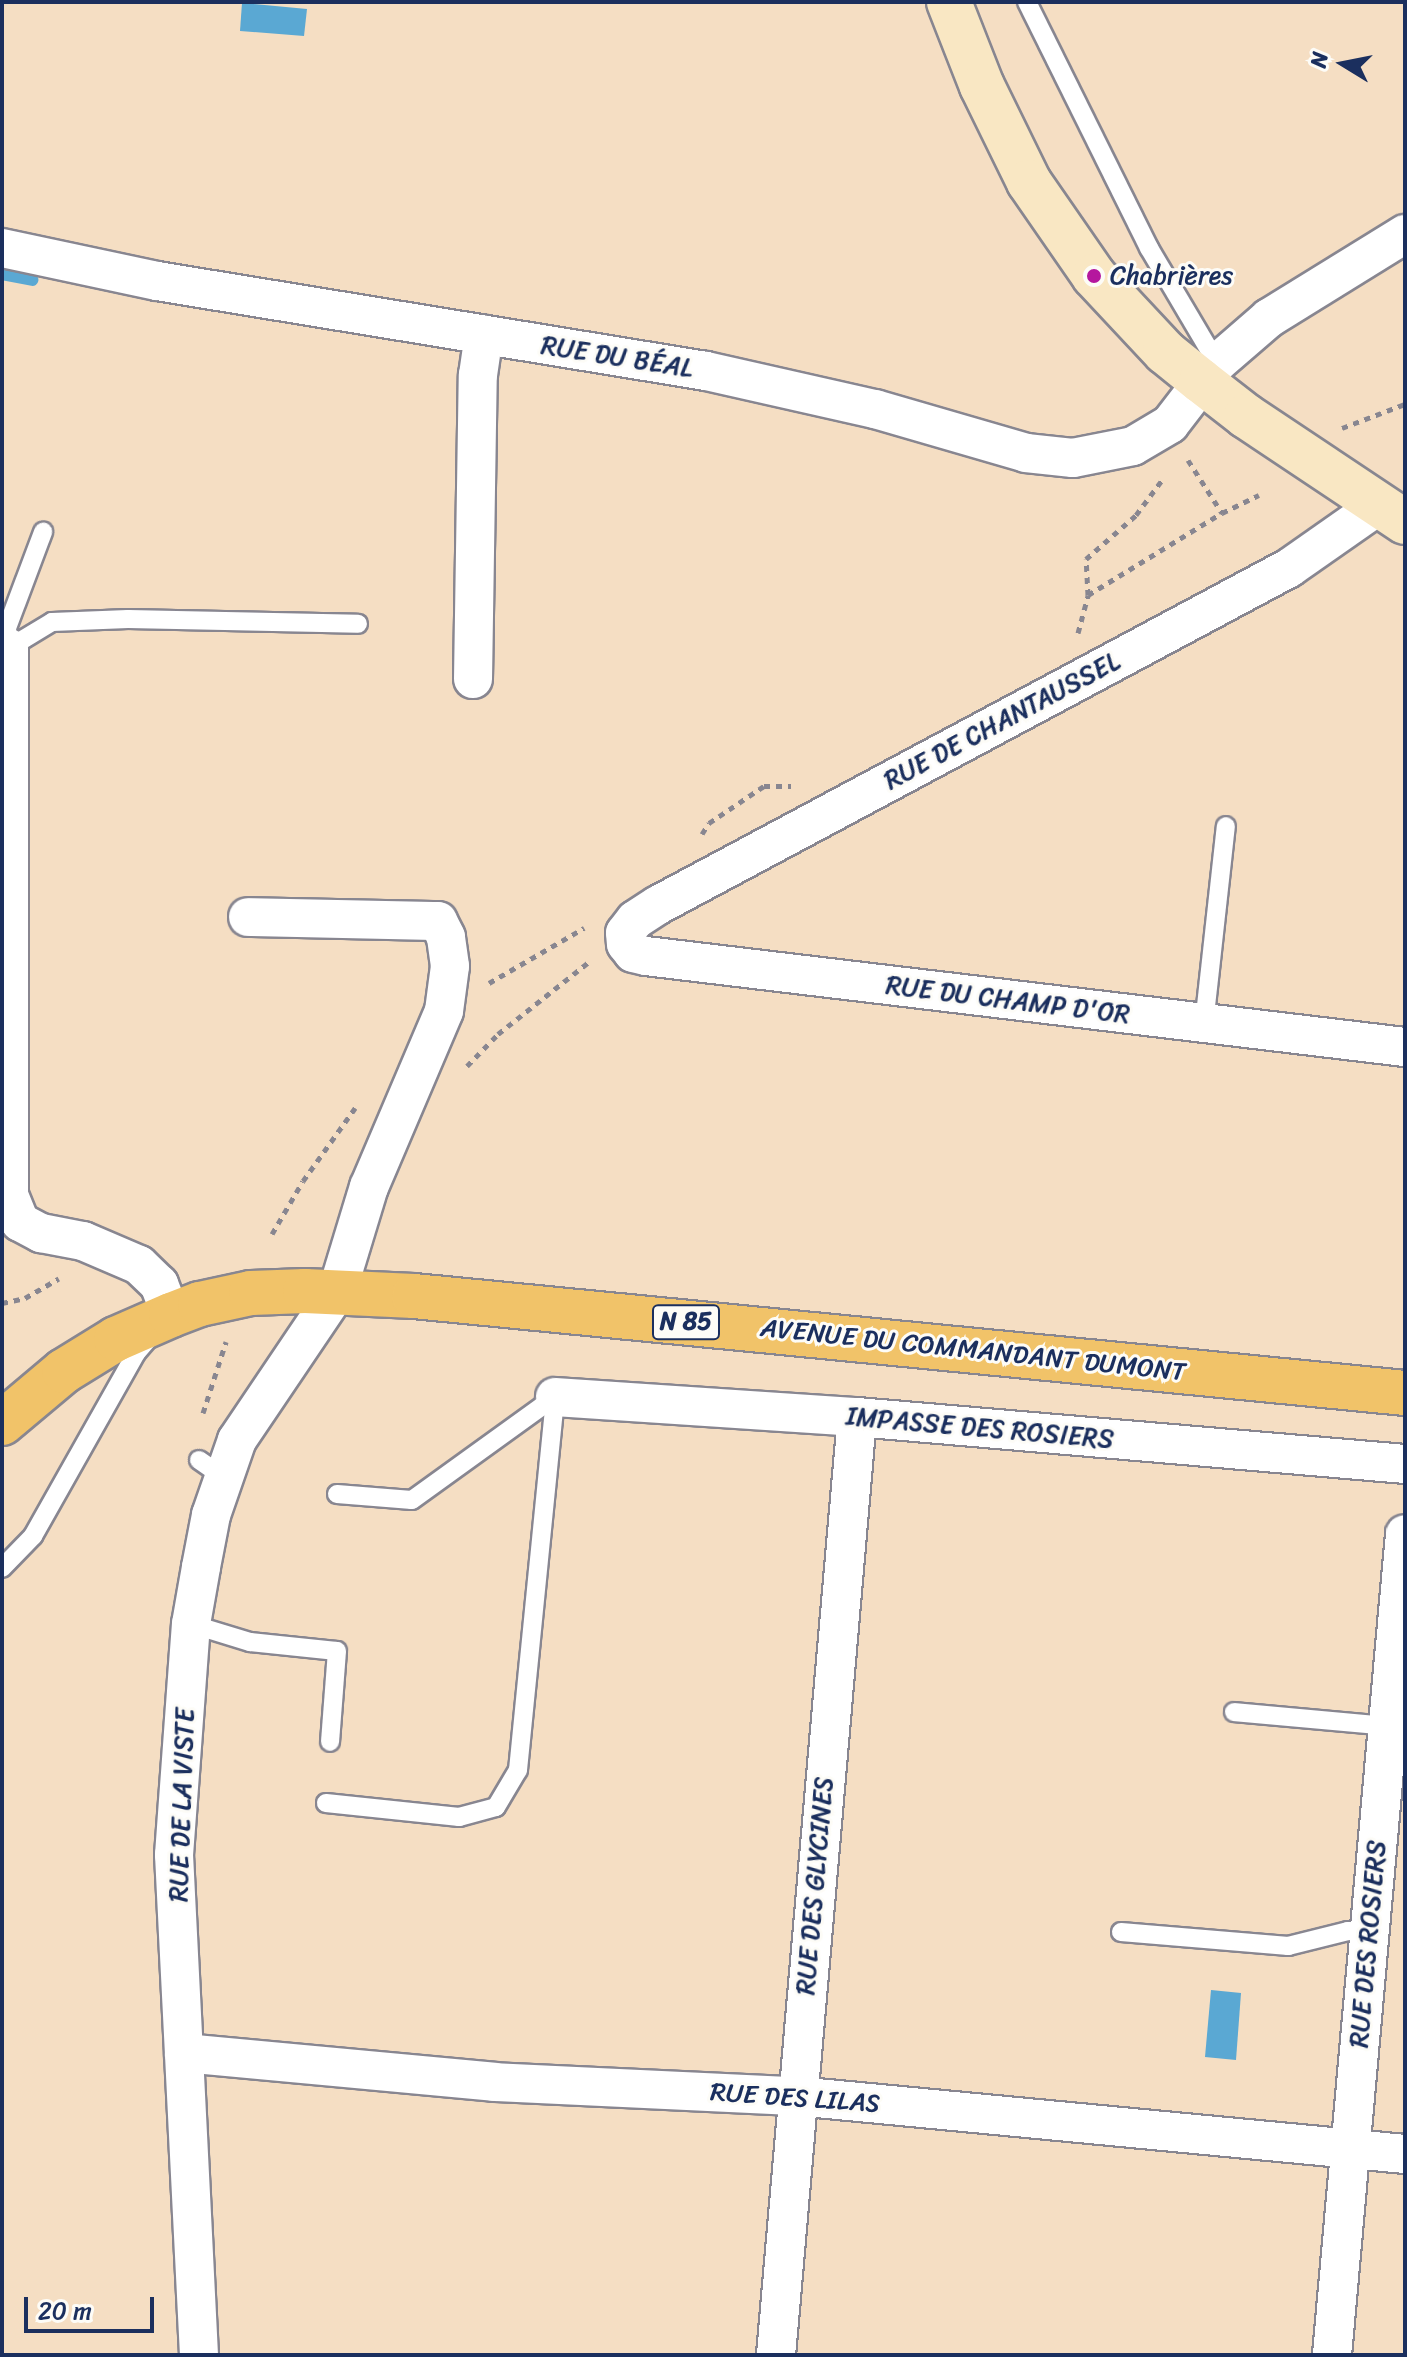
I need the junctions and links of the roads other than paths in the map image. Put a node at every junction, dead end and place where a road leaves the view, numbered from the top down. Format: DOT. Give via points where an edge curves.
graph roads {
  1 [pos="949,2"];
  2 [pos="1027,2"];
  3 [pos="1405,234"];
  4 [pos="2,248"];
  5 [pos="484,334"];
  6 [pos="1209,372"];
  7 [pos="1392,514"];
  8 [pos="43,532"];
  9 [pos="358,624"];
  10 [pos="6,647"];
  11 [pos="473,679"];
  12 [pos="1226,826"];
  13 [pos="248,917"];
  14 [pos="625,933"];
  15 [pos="1204,1024"];
  16 [pos="1405,1047"];
  17 [pos="337,1292"];
  18 [pos="171,1315"];
  19 [pos="1405,1393"];
  20 [pos="555,1397"];
  21 [pos="857,1417"];
  22 [pos="2,1423"];
  23 [pos="1405,1464"];
  24 [pos="337,1494"];
  25 [pos="1405,1534"];
  26 [pos="2,1568"];
  27 [pos="191,1624"];
  28 [pos="1234,1712"];
  29 [pos="1388,1726"];
  30 [pos="330,1742"];
  31 [pos="326,1803"];
  32 [pos="1121,1932"];
  33 [pos="1369,1932"];
  34 [pos="184,2053"];
  35 [pos="796,2096"];
  36 [pos="1349,2148"];
  37 [pos="1405,2154"];
  38 [pos="199,2355"];
  39 [pos="776,2355"];
  40 [pos="1332,2355"];
  1 -- 6 [label="main road" via="1029,182 1094,276 1165,352"];
  2 -- 6 [label="lane"];
  3 -- 6 [label="street, RUE DU BÉAL" via="1269,318"];
  4 -- 5 [label="street, RUE DU BÉAL" via="157,281"];
  5 -- 6 [label="street, RUE DU BÉAL" via="706,371 875,409 1026,453 1073,458 1133,446 1170,424"];
  5 -- 11 [label="street" via="478,375"];
  6 -- 7 [label="main road" via="1246,416"];
  7 -- 14 [label="street, RUE DE CHANTAUSSEL" via="658,905"];
  8 -- 10 [label="lane" via="7,628"];
  9 -- 10 [label="lane" via="52,622"];
  10 -- 18 [label="street" via="9,1195 20,1222 139,1265 159,1284"];
  12 -- 15 [label="lane"];
  13 -- 17 [label="street, RUE DE LA VISTE" via="438,921 446,937 450,966 444,1011 369,1187"];
  14 -- 15 [label="street, RUE DU CHAMP D'OR" via="633,953 646,956"];
  15 -- 16 [label="street, RUE DU CHAMP D'OR"];
  17 -- 18 [label="main road, AVENUE DU COMMANDANT DUMONT / N 85" via="251,1293"];
  17 -- 19 [label="main road, AVENUE DU COMMANDANT DUMONT / N 85"];
  17 -- 27 [label="street, RUE DE LA VISTE" via="237,1440 211,1468 211,1515"];
  18 -- 22 [label="main road, AVENUE DU COMMANDANT DUMONT / N 85" via="116,1339 64,1371"];
  18 -- 26 [label="lane" via="136,1353 33,1536"];
  20 -- 21 [label="street, IMPASSE DES ROSIERS"];
  20 -- 24 [label="lane" via="412,1500"];
  20 -- 31 [label="lane" via="518,1770 496,1807 459,1817"];
  21 -- 23 [label="street, IMPASSE DES ROSIERS"];
  21 -- 35 [label="street, RUE DES GLYCINES"];
  25 -- 29 [label="street, RUE DES ROSIERS"];
  27 -- 30 [label="lane" via="250,1642 337,1651"];
  27 -- 34 [label="street, RUE DE LA VISTE" via="174,1855"];
  28 -- 29 [label="lane"];
  29 -- 33 [label="street, RUE DES ROSIERS"];
  32 -- 33 [label="lane" via="1288,1946 1348,1931"];
  33 -- 36 [label="street, RUE DES ROSIERS"];
  34 -- 35 [label="street, RUE DES LILAS" via="494,2082"];
  34 -- 38 [label="street, RUE DE LA VISTE"];
  35 -- 36 [label="street, RUE DES LILAS"];
  35 -- 39 [label="street, RUE DES GLYCINES"];
  36 -- 37 [label="street, RUE DES LILAS"];
  36 -- 40 [label="street, RUE DES ROSIERS"];
}
